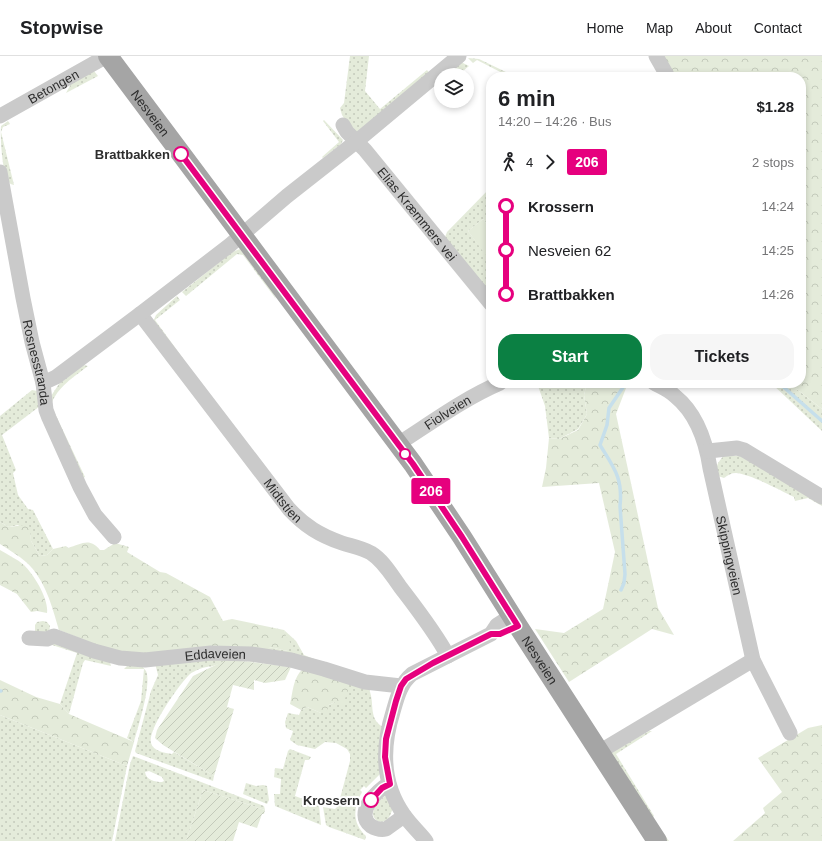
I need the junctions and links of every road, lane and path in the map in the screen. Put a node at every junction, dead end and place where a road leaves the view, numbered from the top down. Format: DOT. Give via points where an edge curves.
graph roads {
  1 [pos="107,56"];
  2 [pos="460,56"];
  3 [pos="656,56"];
  4 [pos="665,72"];
  5 [pos="0,116"];
  6 [pos="343,125"];
  7 [pos="356,141"];
  8 [pos="0,172"];
  9 [pos="241,234"];
  10 [pos="486,298"];
  11 [pos="140,314"];
  12 [pos="43,383"];
  13 [pos="491,388"];
  14 [pos="663,388"];
  15 [pos="398,444"];
  16 [pos="708,451"];
  17 [pos="822,497"];
  18 [pos="114,537"];
  19 [pos="514,621"];
  20 [pos="30,638"];
  21 [pos="448,656"];
  22 [pos="753,660"];
  23 [pos="401,686"];
  24 [pos="790,734"];
  25 [pos="599,752"];
  26 [pos="390,784"];
  27 [pos="404,816"];
  28 [pos="375,835"];
  29 [pos="426,841"];
  30 [pos="657,841"];
  1 -- 5 [label="street, Betongen"];
  1 -- 9 [label="main road, Nesveien"];
  2 -- 7 [label="street"];
  3 -- 4 [label="street"];
  6 -- 7 [label="street, Elias Kræmmers vei"];
  7 -- 9 [label="street"];
  7 -- 10 [label="street, Elias Kræmmers vei"];
  8 -- 12 [label="street, Rosnesstranda" via="31,335"];
  9 -- 11 [label="street"];
  9 -- 15 [label="main road, Nesveien"];
  11 -- 12 [label="street" via="56,377"];
  11 -- 21 [label="street, Midtstien" via="292,513 314,531 365,550 376,557 407,595"];
  12 -- 18 [label="street, Rosnesstranda" via="46,410 80,487 95,515"];
  13 -- 15 [label="street, Fiolveien" via="452,409"];
  14 -- 16 [label="street, Skippingveien" via="671,392 693,417"];
  15 -- 19 [label="main road, Nesveien" via="462,537"];
  16 -- 17 [label="street" via="737,448 744,450"];
  16 -- 22 [label="street, Skippingveien"];
  19 -- 21 [label="street" via="497,625 491,634"];
  19 -- 25 [label="main road, Nesveien"];
  20 -- 23 [label="street, Eddaveien" via="47,639 54,636 111,656 132,660 211,653 266,656 291,660 365,682"];
  21 -- 23 [label="street" via="412,674"];
  22 -- 24 [label="street, Skippingveien"];
  22 -- 25 [label="street"];
  23 -- 26 [label="street" via="386,739 385,757"];
  25 -- 30 [label="main road, Nesveien"];
  26 -- 27 [label="street" via="393,796"];
  26 -- 28 [label="street" via="382,788 366,809 368,822"];
  27 -- 28 [label="street"];
  27 -- 29 [label="street"];
}
